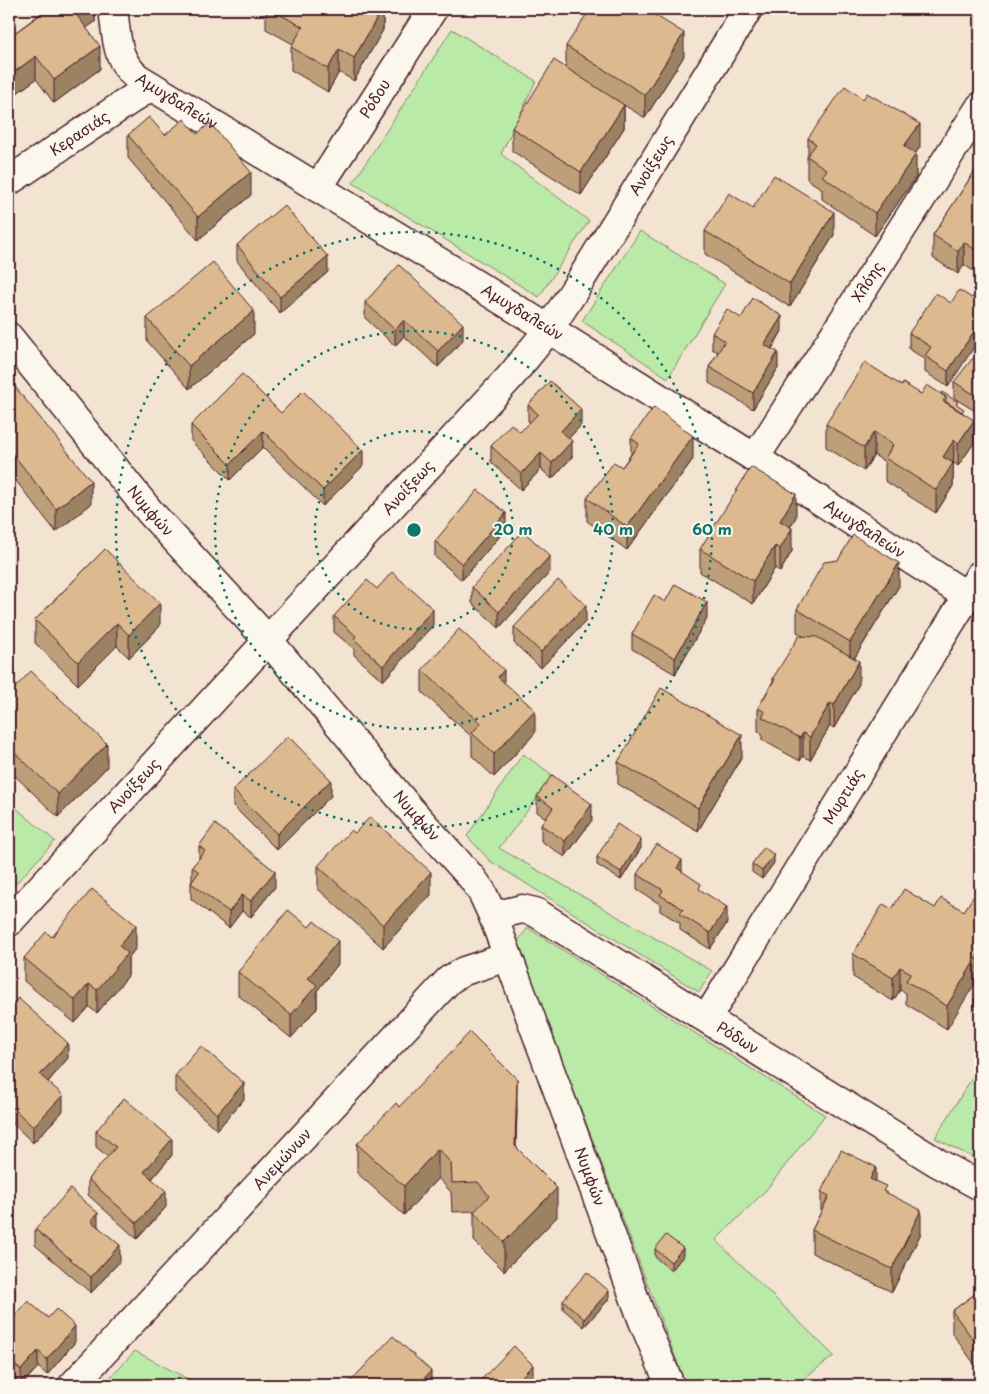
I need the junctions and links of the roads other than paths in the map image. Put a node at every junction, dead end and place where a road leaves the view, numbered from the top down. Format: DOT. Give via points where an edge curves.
graph roads {
  1 [pos="114,9"];
  2 [pos="433,9"];
  3 [pos="748,9"];
  4 [pos="151,86"];
  5 [pos="980,107"];
  6 [pos="9,181"];
  7 [pos="318,188"];
  8 [pos="549,329"];
  9 [pos="9,337"];
  10 [pos="755,458"];
  11 [pos="972,599"];
  12 [pos="268,640"];
  13 [pos="493,916"];
  14 [pos="9,922"];
  15 [pos="507,957"];
  16 [pos="707,1018"];
  17 [pos="980,1186"];
  18 [pos="73,1385"];
  19 [pos="670,1385"];
  1 -- 4 [label="street, Αμυγδαλεών" via="121,57 132,73"];
  2 -- 7 [label="street, Ρόδου"];
  3 -- 8 [label="street, Ανοίξεως"];
  4 -- 6 [label="street, Κερασιάς"];
  4 -- 7 [label="street, Αμυγδαλεών"];
  5 -- 10 [label="street, Χλόης"];
  7 -- 8 [label="street, Αμυγδαλεών"];
  8 -- 10 [label="street, Αμυγδαλεών"];
  8 -- 12 [label="street, Ανοίξεως" via="511,376"];
  9 -- 12 [label="street, Νυμφών" via="150,512"];
  10 -- 11 [label="street, Αμυγδαλεών"];
  11 -- 16 [label="street, Μυρτιάς"];
  12 -- 13 [label="street, Νυμφών" via="472,878"];
  12 -- 14 [label="street, Ανοίξεως"];
  13 -- 15 [label="street, Νυμφών"];
  13 -- 16 [label="street, Ρόδων" via="522,908 535,912"];
  15 -- 18 [label="street, Ανεμώνων" via="464,971 448,980"];
  15 -- 19 [label="street, Νυμφών"];
  16 -- 17 [label="street, Ρόδων"];
}
